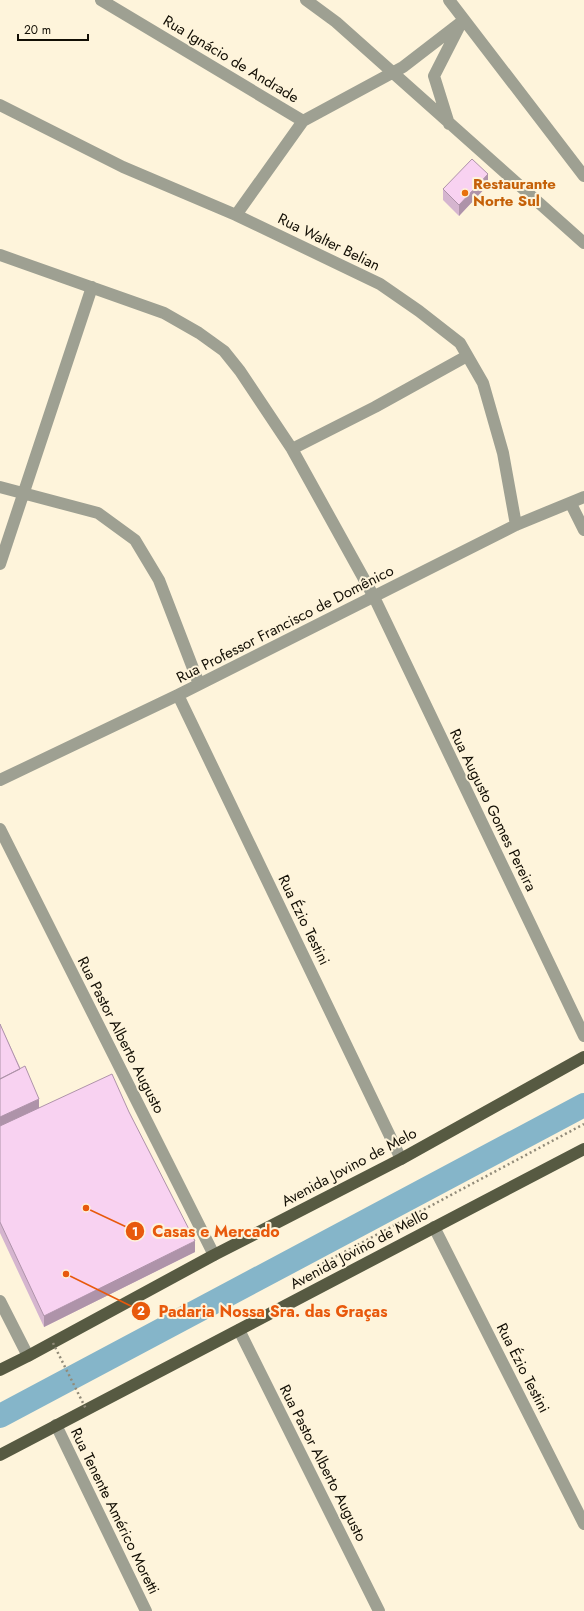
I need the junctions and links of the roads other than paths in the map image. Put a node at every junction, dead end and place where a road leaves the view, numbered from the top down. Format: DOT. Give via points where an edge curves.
graph roads {
  1 [pos="101,0"];
  2 [pos="306,0"];
  3 [pos="449,0"];
  4 [pos="463,21"];
  5 [pos="392,72"];
  6 [pos="0,105"];
  7 [pos="303,121"];
  8 [pos="450,124"];
  9 [pos="584,176"];
  10 [pos="236,215"];
  11 [pos="584,243"];
  12 [pos="0,255"];
  13 [pos="92,287"];
  14 [pos="468,356"];
  15 [pos="292,448"];
  16 [pos="0,487"];
  17 [pos="23,492"];
  18 [pos="584,497"];
  19 [pos="571,504"];
  20 [pos="516,525"];
  21 [pos="584,530"];
  22 [pos="0,564"];
  23 [pos="374,597"];
  24 [pos="199,684"];
  25 [pos="178,695"];
  26 [pos="0,780"];
  27 [pos="0,829"];
  28 [pos="584,1036"];
  29 [pos="584,1057"];
  30 [pos="584,1148"];
  31 [pos="402,1159"];
  32 [pos="434,1227"];
  33 [pos="214,1256"];
  34 [pos="0,1301"];
  35 [pos="239,1330"];
  36 [pos="28,1356"];
  37 [pos="0,1370"];
  38 [pos="56,1425"];
  39 [pos="0,1455"];
  40 [pos="584,1524"];
  41 [pos="146,1611"];
  42 [pos="379,1611"];
  1 -- 7 [label="street, Rua Ignácio de Andrade"];
  2 -- 5 [label="street" via="336,22"];
  3 -- 4 [label="street"];
  4 -- 5 [label="street" via="404,67"];
  4 -- 8 [label="street" via="434,76"];
  4 -- 9 [label="street"];
  5 -- 7 [label="street"];
  5 -- 8 [label="street"];
  6 -- 10 [label="street, Rua Walter Belian" via="123,167"];
  7 -- 10 [label="street"];
  8 -- 11 [label="street"];
  10 -- 14 [label="street, Rua Walter Belian" via="380,284 460,343"];
  12 -- 13 [label="street, Rua Augusto Gomes Pereira"];
  13 -- 15 [label="street, Rua Augusto Gomes Pereira" via="164,313 224,351"];
  13 -- 17 [label="street"];
  14 -- 15 [label="street"];
  14 -- 20 [label="street, Rua Walter Belian" via="483,383 501,446"];
  15 -- 23 [label="street, Rua Augusto Gomes Pereira"];
  16 -- 17 [label="street"];
  17 -- 22 [label="street"];
  17 -- 24 [label="street" via="98,513 135,540 159,580"];
  18 -- 19 [label="street, Rua Professor Francisco de Domênico"];
  19 -- 20 [label="street, Rua Professor Francisco de Domênico"];
  19 -- 21 [label="street"];
  20 -- 23 [label="street, Rua Professor Francisco de Domênico"];
  23 -- 24 [label="street, Rua Professor Francisco de Domênico"];
  23 -- 28 [label="street, Rua Augusto Gomes Pereira"];
  24 -- 25 [label="street, Rua Professor Francisco de Domênico"];
  25 -- 26 [label="street, Rua Professor Francisco de Domênico"];
  25 -- 31 [label="street, Rua Ézio Testini"];
  27 -- 33 [label="street, Rua Pastor Alberto Augusto"];
  29 -- 31 [label="main road, Avenida Jovino de Melo"];
  30 -- 32 [label="main road, Avenida Jovino de Mello"];
  31 -- 33 [label="main road, Avenida Jovino de Melo"];
  32 -- 35 [label="main road, Avenida Jovino de Mello"];
  32 -- 40 [label="street, Rua Ézio Testini"];
  33 -- 36 [label="main road, Avenida Jovino de Melo"];
  34 -- 36 [label="street"];
  35 -- 38 [label="main road, Avenida Jovino de Mello"];
  35 -- 42 [label="street, Rua Pastor Alberto Augusto"];
  36 -- 37 [label="main road, Avenida Jovino de Melo"];
  38 -- 39 [label="main road, Avenida Jovino de Mello"];
  38 -- 41 [label="street, Rua Tenente Américo Moretti"];
}
